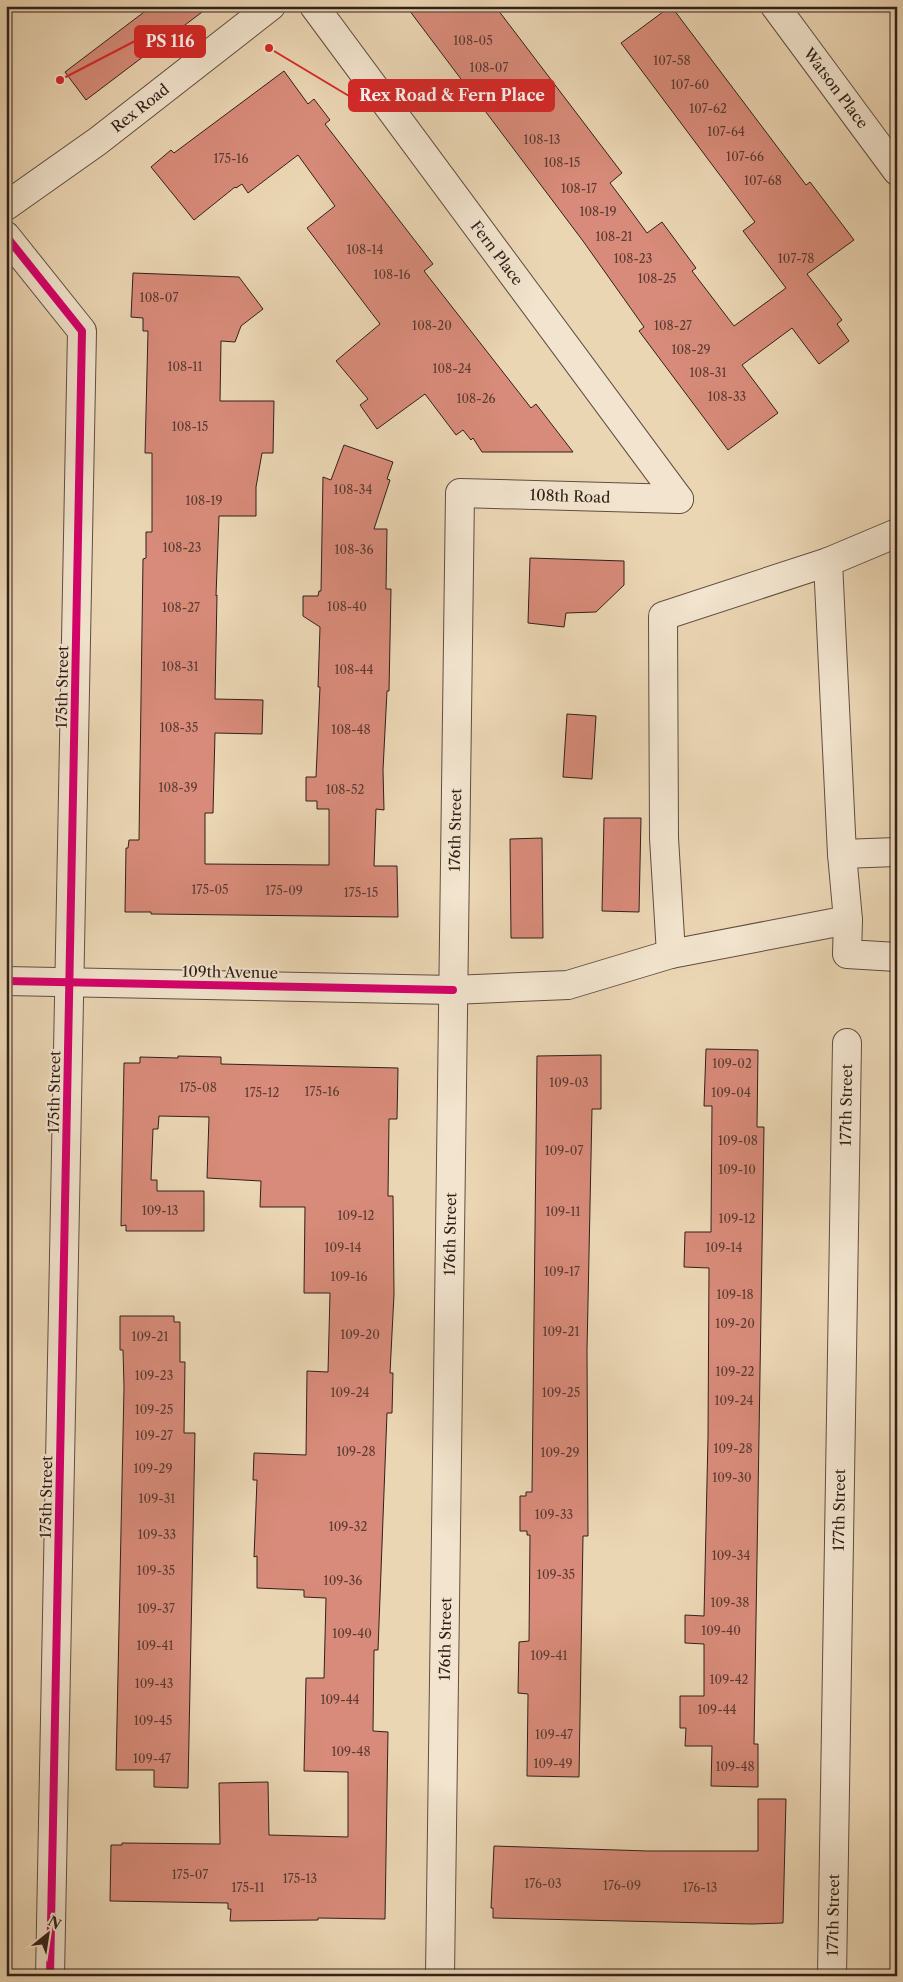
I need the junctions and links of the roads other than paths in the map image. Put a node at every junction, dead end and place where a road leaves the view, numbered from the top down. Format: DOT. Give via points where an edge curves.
graph roads {
  1 [pos="271,6"];
  2 [pos="314,6"];
  3 [pos="775,6"];
  4 [pos="897,170"];
  5 [pos="6,206"];
  6 [pos="6,236"];
  7 [pos="460,493"];
  8 [pos="679,499"];
  9 [pos="897,533"];
  10 [pos="828,562"];
  11 [pos="897,852"];
  12 [pos="842,854"];
  13 [pos="848,920"];
  14 [pos="671,954"];
  15 [pos="897,957"];
  16 [pos="6,981"];
  17 [pos="70,983"];
  18 [pos="453,990"];
  19 [pos="847,1044"];
  20 [pos="50,1976"];
  21 [pos="440,1976"];
  22 [pos="832,1976"];
  1 -- 5 [label="street, Rex Road" via="98,141"];
  2 -- 8 [label="street, Fern Place"];
  3 -- 4 [label="street, Watson Place"];
  6 -- 17 [label="street, 175th Street" via="82,331"];
  7 -- 8 [label="street, 108th Road"];
  7 -- 18 [label="street, 176th Street"];
  9 -- 10 [label="street"];
  10 -- 12 [label="street"];
  10 -- 14 [label="street" via="663,616 664,838"];
  11 -- 12 [label="street"];
  12 -- 13 [label="street"];
  13 -- 14 [label="street, 109th Avenue"];
  13 -- 15 [label="street" via="848,954"];
  14 -- 18 [label="street, 109th Avenue" via="568,985"];
  16 -- 17 [label="street, 109th Avenue"];
  17 -- 18 [label="street, 109th Avenue"];
  17 -- 20 [label="street, 175th Street"];
  18 -- 21 [label="street, 176th Street"];
  19 -- 22 [label="street, 177th Street"];
}
